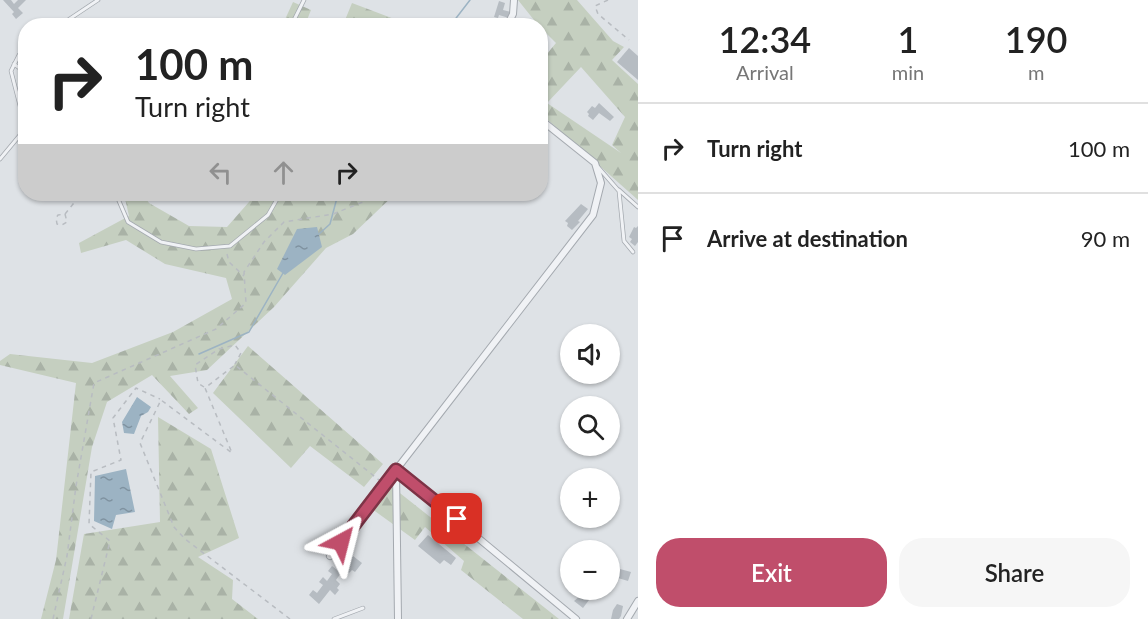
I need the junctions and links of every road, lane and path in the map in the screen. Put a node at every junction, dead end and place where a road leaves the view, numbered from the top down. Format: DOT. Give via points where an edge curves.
graph roads {
  1 [pos="98,0"];
  2 [pos="304,0"];
  3 [pos="514,0"];
  4 [pos="608,0"];
  5 [pos="71,18"];
  6 [pos="295,18"];
  7 [pos="511,18"];
  8 [pos="629,40"];
  9 [pos="18,57"];
  10 [pos="14,64"];
  11 [pos="18,67"];
  12 [pos="18,102"];
  13 [pos="548,125"];
  14 [pos="18,137"];
  15 [pos="0,159"];
  16 [pos="595,163"];
  17 [pos="617,189"];
  18 [pos="75,201"];
  19 [pos="119,201"];
  20 [pos="276,201"];
  21 [pos="364,201"];
  22 [pos="638,207"];
  23 [pos="65,214"];
  24 [pos="633,252"];
  25 [pos="227,254"];
  26 [pos="244,277"];
  27 [pos="235,365"];
  28 [pos="205,388"];
  29 [pos="161,400"];
  30 [pos="396,470"];
  31 [pos="385,484"];
  32 [pos="330,556"];
  33 [pos="638,601"];
  34 [pos="363,608"];
  35 [pos="284,615"];
  36 [pos="53,619"];
  37 [pos="91,619"];
  38 [pos="281,619"];
  39 [pos="290,619"];
  40 [pos="334,619"];
  41 [pos="398,619"];
  42 [pos="576,619"];
  43 [pos="627,619"];
  1 -- 5 [label="lane"];
  2 -- 6 [label="lane"];
  3 -- 7 [label="street"];
  4 -- 8 [label="path" via="595,6 598,14"];
  9 -- 10 [label="lane"];
  10 -- 11 [label="lane"];
  10 -- 12 [label="lane" via="10,71"];
  13 -- 16 [label="street"];
  14 -- 15 [label="lane"];
  16 -- 17 [label="lane"];
  16 -- 30 [label="street" via="601,183 593,215"];
  17 -- 22 [label="lane"];
  17 -- 24 [label="lane" via="624,242"];
  18 -- 23 [label="path"];
  19 -- 20 [label="lane" via="128,222 161,242 196,249 230,246 267,215"];
  21 -- 26 [label="path" via="333,214 284,222 264,242"];
  25 -- 26 [label="path" via="229,262"];
  26 -- 36 [label="path" via="246,303 216,329 94,383 67,556"];
  27 -- 28 [label="path"];
  27 -- 28 [label="path" via="241,353 236,345 219,349 195,365 198,383"];
  27 -- 31 [label="path"];
  28 -- 29 [label="path" via="231,453"];
  29 -- 35 [label="path" via="140,443 174,527"];
  29 -- 37 [label="path" via="136,388 113,418 121,460 91,472 89,525 110,541"];
  30 -- 31 [label="street"];
  30 -- 41 [label="street"];
  30 -- 42 [label="street"];
  31 -- 32 [label="street"];
  33 -- 43 [label="street"];
  34 -- 40 [label="lane"];
  35 -- 38 [label="path"];
  35 -- 39 [label="path"];
}
